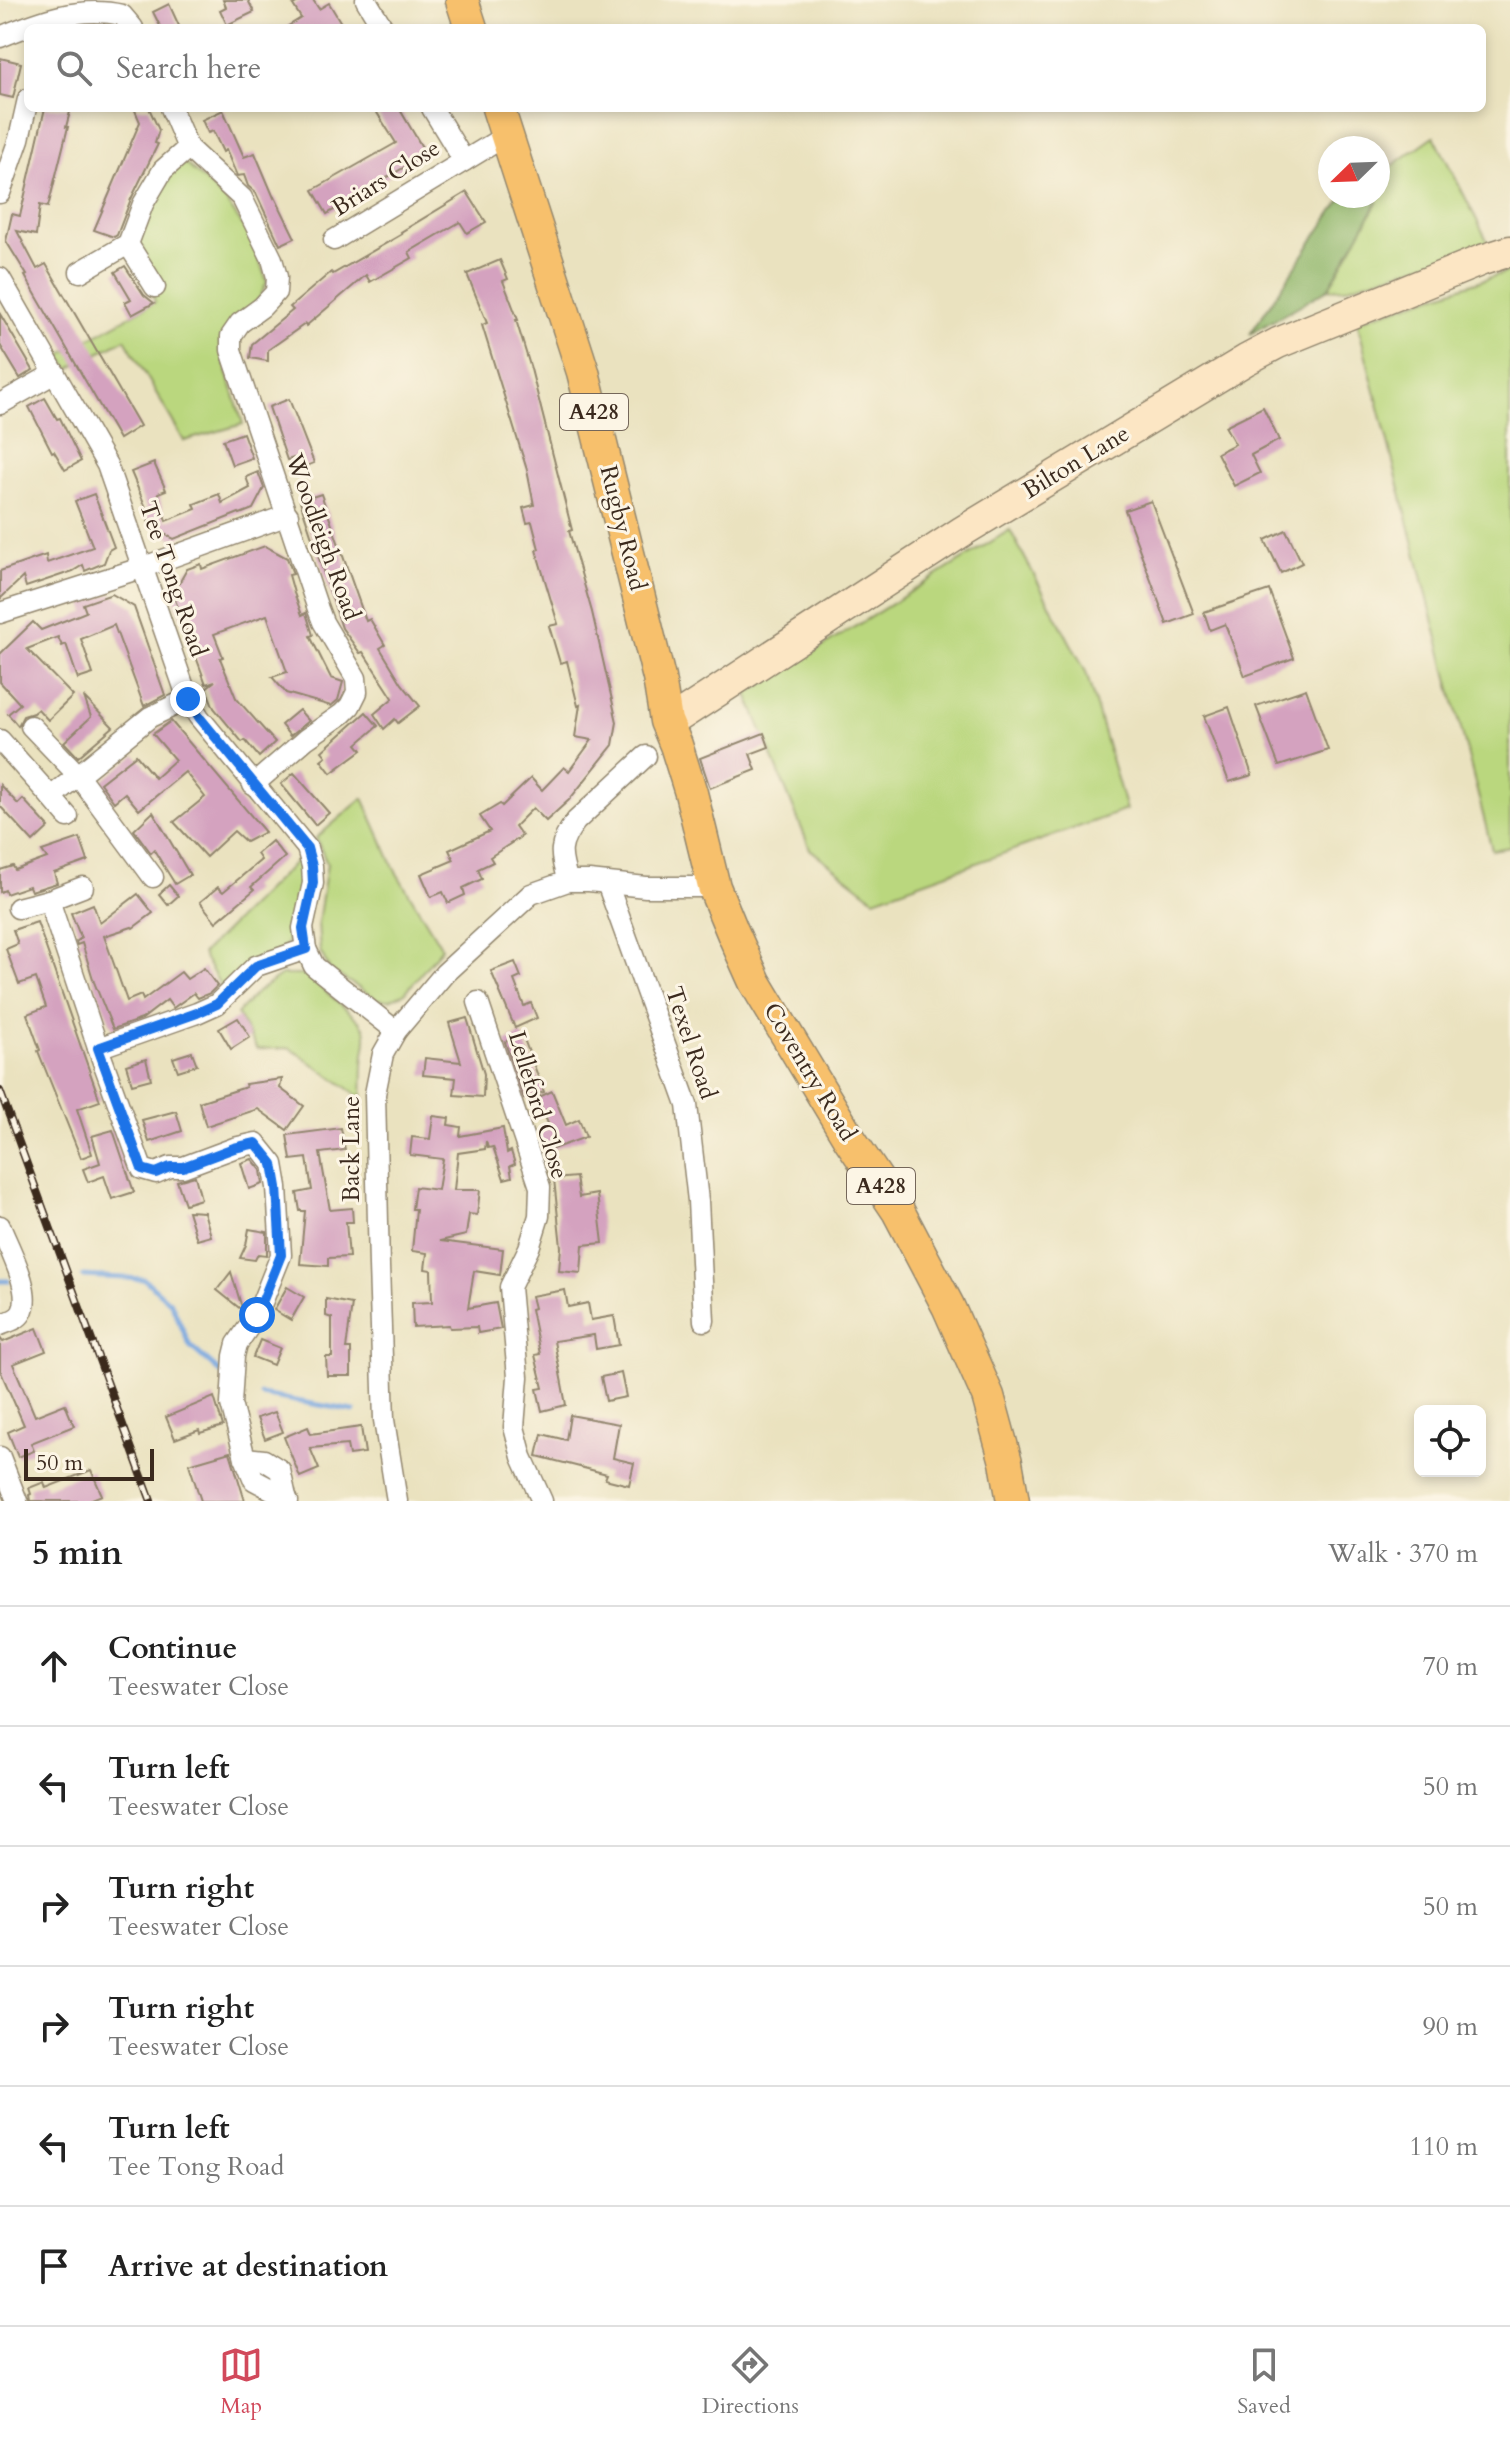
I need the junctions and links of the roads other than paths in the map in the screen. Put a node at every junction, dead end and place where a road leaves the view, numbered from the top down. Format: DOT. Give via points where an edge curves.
graph roads {
  1 [pos="366,0"];
  2 [pos="462,0"];
  3 [pos="37,24"];
  4 [pos="130,24"];
  5 [pos="381,24"];
  6 [pos="470,24"];
  7 [pos="24,29"];
  8 [pos="0,37"];
  9 [pos="25,112"];
  10 [pos="173,112"];
  11 [pos="434,112"];
  12 [pos="503,122"];
  13 [pos="188,148"];
  14 [pos="464,161"];
  15 [pos="0,193"];
  16 [pos="334,240"];
  17 [pos="128,244"];
  18 [pos="1510,251"];
  19 [pos="80,272"];
  20 [pos="0,278"];
  21 [pos="155,287"];
  22 [pos="55,373"];
  23 [pos="0,404"];
  24 [pos="288,515"];
  25 [pos="141,568"];
  26 [pos="0,613"];
  27 [pos="188,699"];
  28 [pos="666,721"];
  29 [pos="31,726"];
  30 [pos="0,740"];
  31 [pos="646,756"];
  32 [pos="77,774"];
  33 [pos="253,785"];
  34 [pos="51,797"];
  35 [pos="68,817"];
  36 [pos="153,877"];
  37 [pos="568,881"];
  38 [pos="607,883"];
  39 [pos="83,887"];
  40 [pos="714,887"];
  41 [pos="49,900"];
  42 [pos="18,908"];
  43 [pos="306,949"];
  44 [pos="478,1002"];
  45 [pos="396,1031"];
  46 [pos="98,1048"];
  47 [pos="0,1226"];
  48 [pos="704,1321"];
  49 [pos="0,1325"];
  50 [pos="0,1457"];
  51 [pos="287,1499"];
  52 [pos="17,1501"];
  53 [pos="397,1501"];
  54 [pos="542,1501"];
  55 [pos="1013,1501"];
  1 -- 5 [label="street"];
  2 -- 6 [label="main road"];
  3 -- 4 [label="street" via="57,16 100,12 122,15"];
  7 -- 8 [label="street"];
  9 -- 15 [label="street"];
  10 -- 13 [label="street"];
  11 -- 14 [label="street, Briars Close"];
  12 -- 14 [label="street, Briars Close"];
  12 -- 28 [label="main road, Rugby Road / A428" via="583,372"];
  13 -- 17 [label="street" via="163,170"];
  13 -- 24 [label="street, Woodleigh Road" via="242,198 277,277 276,292 231,336 233,360"];
  14 -- 16 [label="street, Briars Close"];
  17 -- 19 [label="street"];
  17 -- 21 [label="street"];
  18 -- 28 [label="street, Bilton Lane" via="1246,360 976,523"];
  20 -- 22 [label="street, Tee Tong Road"];
  22 -- 23 [label="street"];
  22 -- 25 [label="street, Tee Tong Road" via="107,465"];
  24 -- 25 [label="street"];
  24 -- 33 [label="street, Woodleigh Road" via="323,622 356,678 357,692 350,706"];
  25 -- 26 [label="street"];
  25 -- 27 [label="street, Tee Tong Road"];
  27 -- 32 [label="street" via="150,717"];
  27 -- 33 [label="street, Tee Tong Road"];
  28 -- 40 [label="main road, Coventry Road / A428" via="691,793"];
  29 -- 32 [label="street"];
  30 -- 34 [label="street"];
  31 -- 37 [label="street" via="568,832 560,858"];
  32 -- 34 [label="street"];
  32 -- 36 [label="street"];
  33 -- 43 [label="street, Tee Tong Road" via="307,848 313,883 303,928"];
  34 -- 35 [label="street"];
  37 -- 38 [label="street, Back Lane"];
  37 -- 45 [label="street, Back Lane" via="531,894 445,973"];
  38 -- 40 [label="street, Back Lane"];
  38 -- 48 [label="street, Texel Road" via="687,1105"];
  39 -- 41 [label="street"];
  40 -- 55 [label="main road, Coventry Road / A428" via="755,982 898,1211 948,1306 988,1396"];
  41 -- 42 [label="street"];
  41 -- 46 [label="street"];
  43 -- 45 [label="street" via="314,966"];
  43 -- 46 [label="street" via="256,966 217,1004"];
  44 -- 54 [label="street, Lelleford Close" via="540,1187 539,1216 510,1287 518,1377 514,1427"];
  45 -- 53 [label="street, Back Lane" via="383,1054 375,1094 384,1420"];
  46 -- 51 [label="street" via="142,1169 156,1173 183,1167 256,1143 273,1164 281,1255 257,1315 237,1344 231,1404 254,1480"];
  47 -- 49 [label="street" via="25,1300 17,1318"];
  50 -- 52 [label="street"];
}
